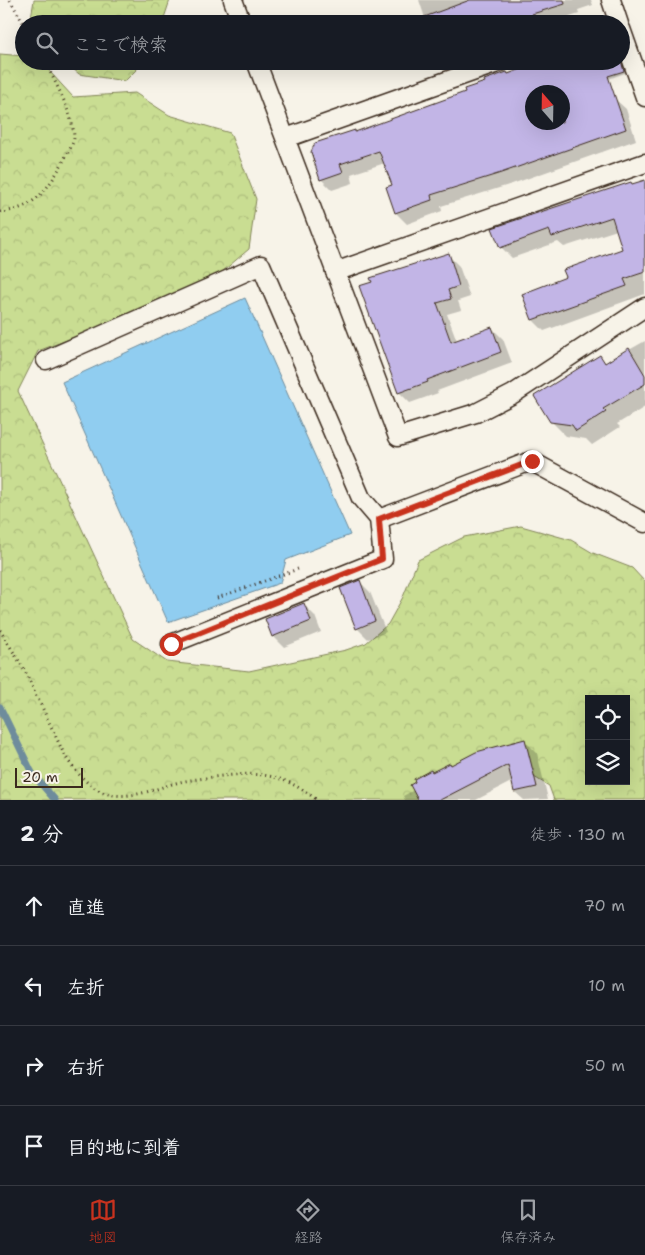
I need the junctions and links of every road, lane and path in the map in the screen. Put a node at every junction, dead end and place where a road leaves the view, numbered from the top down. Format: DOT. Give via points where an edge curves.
graph roads {
  1 [pos="10,0"];
  2 [pos="611,0"];
  3 [pos="236,1"];
  4 [pos="19,15"];
  5 [pos="240,15"];
  6 [pos="615,15"];
  7 [pos="630,58"];
  8 [pos="49,70"];
  9 [pos="260,70"];
  10 [pos="478,70"];
  11 [pos="645,97"];
  12 [pos="286,138"];
  13 [pos="645,163"];
  14 [pos="0,212"];
  15 [pos="336,272"];
  16 [pos="645,307"];
  17 [pos="46,360"];
  18 [pos="379,519"];
  19 [pos="645,523"];
  20 [pos="0,630"];
  21 [pos="171,644"];
  22 [pos="317,800"];
  1 -- 4 [label="path"];
  2 -- 6 [label="street"];
  3 -- 5 [label="street"];
  7 -- 11 [label="street"];
  8 -- 14 [label="path" via="70,117 74,138 52,181 34,201"];
  9 -- 12 [label="street"];
  10 -- 12 [label="street"];
  12 -- 15 [label="street"];
  13 -- 15 [label="street"];
  15 -- 16 [label="street" via="398,437 476,413 513,394"];
  17 -- 18 [label="street" via="261,265 361,498"];
  18 -- 19 [label="street" via="532,461"];
  18 -- 21 [label="street" via="382,559"];
  20 -- 22 [label="path" via="26,672 71,766 97,789 127,796 186,780 266,774 288,781"];
}
